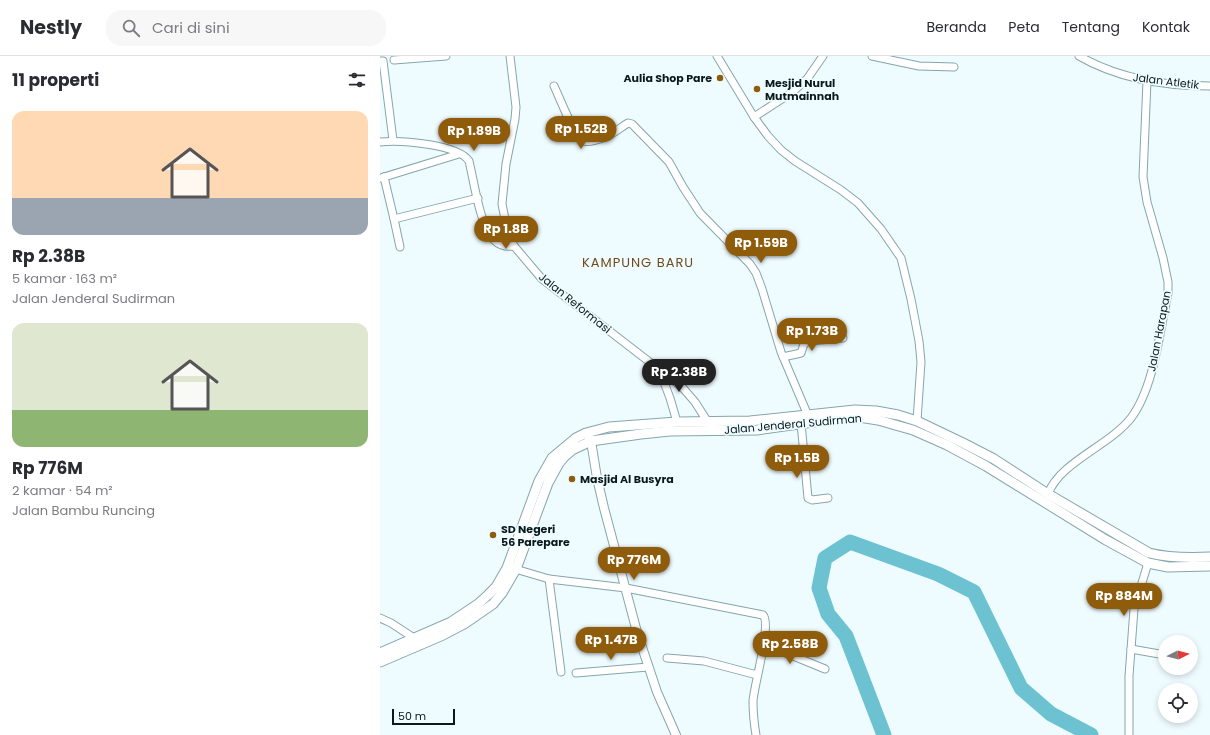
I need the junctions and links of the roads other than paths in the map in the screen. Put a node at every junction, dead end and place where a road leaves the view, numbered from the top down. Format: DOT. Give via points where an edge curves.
graph roads {
  1 [pos="446,56"];
  2 [pos="510,56"];
  3 [pos="717,56"];
  4 [pos="823,56"];
  5 [pos="872,56"];
  6 [pos="1078,56"];
  7 [pos="394,58"];
  8 [pos="382,61"];
  9 [pos="954,67"];
  10 [pos="1148,81"];
  11 [pos="554,86"];
  12 [pos="1210,86"];
  13 [pos="754,116"];
  14 [pos="393,140"];
  15 [pos="380,142"];
  16 [pos="459,154"];
  17 [pos="382,178"];
  18 [pos="478,198"];
  19 [pos="394,219"];
  20 [pos="514,246"];
  21 [pos="400,247"];
  22 [pos="843,338"];
  23 [pos="783,357"];
  24 [pos="659,371"];
  25 [pos="807,420"];
  26 [pos="917,421"];
  27 [pos="677,422"];
  28 [pos="710,426"];
  29 [pos="586,433"];
  30 [pos="591,442"];
  31 [pos="1005,466"];
  32 [pos="1000,475"];
  33 [pos="1048,494"];
  34 [pos="828,498"];
  35 [pos="1210,556"];
  36 [pos="1148,563"];
  37 [pos="1210,566"];
  38 [pos="512,568"];
  39 [pos="549,578"];
  40 [pos="626,588"];
  41 [pos="380,618"];
  42 [pos="414,638"];
  43 [pos="764,644"];
  44 [pos="1131,649"];
  45 [pos="380,653"];
  46 [pos="1158,654"];
  47 [pos="667,658"];
  48 [pos="380,662"];
  49 [pos="648,667"];
  50 [pos="825,670"];
  51 [pos="562,672"];
  52 [pos="576,673"];
  53 [pos="757,675"];
  54 [pos="1129,734"];
  55 [pos="676,735"];
  56 [pos="756,735"];
  1 -- 7 [label="street"];
  2 -- 20 [label="street, Jalan Reformasi" via="516,107 502,204 507,229"];
  3 -- 13 [label="street"];
  4 -- 13 [label="street" via="807,80"];
  5 -- 9 [label="street" via="919,66"];
  6 -- 10 [label="street, Jalan Atletik" via="1111,72"];
  7 -- 8 [label="street"];
  8 -- 14 [label="street"];
  10 -- 12 [label="street, Jalan Atletik"];
  10 -- 33 [label="street, Jalan Harapan" via="1143,177 1168,282 1168,293 1150,377 1139,405 1130,419 1116,433 1070,466 1051,486"];
  11 -- 23 [label="street" via="574,131 582,140 600,139 630,123 669,162 700,213 744,257 756,274"];
  13 -- 26 [label="street" via="782,150 858,203 881,229 901,258 919,340 921,368"];
  14 -- 15 [label="street"];
  14 -- 16 [label="street" via="428,144"];
  16 -- 17 [label="street"];
  16 -- 18 [label="street" via="469,161"];
  17 -- 19 [label="street"];
  18 -- 19 [label="street"];
  18 -- 20 [label="street" via="482,217 493,240 500,245"];
  19 -- 21 [label="street"];
  20 -- 24 [label="street, Jalan Reformasi" via="542,279"];
  22 -- 23 [label="street" via="809,341 804,344 801,353"];
  23 -- 25 [label="street"];
  24 -- 27 [label="street"];
  24 -- 28 [label="street, Jalan Reformasi" via="682,387"];
  25 -- 26 [label="main road, Jalan Jenderal Sudirman" via="855,410 876,411"];
  25 -- 28 [label="main road, Jalan Jenderal Sudirman" via="750,421"];
  25 -- 32 [label="main road, Jalan Jenderal Sudirman" via="859,417 898,425 932,437"];
  25 -- 34 [label="street" via="808,498"];
  26 -- 31 [label="main road, Jalan Jenderal Sudirman"];
  27 -- 28 [label="main road, Jalan Jenderal Sudirman"];
  27 -- 29 [label="main road, Jalan Jenderal Sudirman" via="609,427"];
  28 -- 30 [label="main road, Jalan Jenderal Sudirman"];
  29 -- 30 [label="street"];
  29 -- 38 [label="main road, Jalan Jenderal Sudirman" via="557,453 544,470"];
  30 -- 38 [label="main road, Jalan Jenderal Sudirman" via="572,450 559,463"];
  30 -- 40 [label="street" via="597,478"];
  31 -- 32 [label="main road"];
  31 -- 33 [label="main road, Jalan Jenderal Sudirman"];
  32 -- 36 [label="main road, Jalan Jenderal Sudirman"];
  33 -- 35 [label="main road, Jalan Jenderal Sudirman" via="1149,553 1177,558"];
  36 -- 37 [label="main road, Jalan Jenderal Sudirman" via="1168,567"];
  36 -- 44 [label="street" via="1134,609"];
  38 -- 39 [label="street"];
  38 -- 42 [label="main road, Jalan Jenderal Sudirman" via="478,604 451,622"];
  38 -- 48 [label="main road, Jalan Jenderal Sudirman" via="502,593 483,612 443,635"];
  39 -- 40 [label="street"];
  39 -- 51 [label="street"];
  40 -- 43 [label="street" via="763,615 766,624"];
  40 -- 49 [label="street"];
  41 -- 42 [label="street"];
  42 -- 45 [label="main road, Jalan Jenderal Sudirman"];
  43 -- 50 [label="street"];
  43 -- 53 [label="street"];
  44 -- 46 [label="street"];
  44 -- 54 [label="street"];
  47 -- 53 [label="street" via="704,661"];
  49 -- 52 [label="street"];
  49 -- 55 [label="street"];
  53 -- 56 [label="street" via="753,699"];
}
